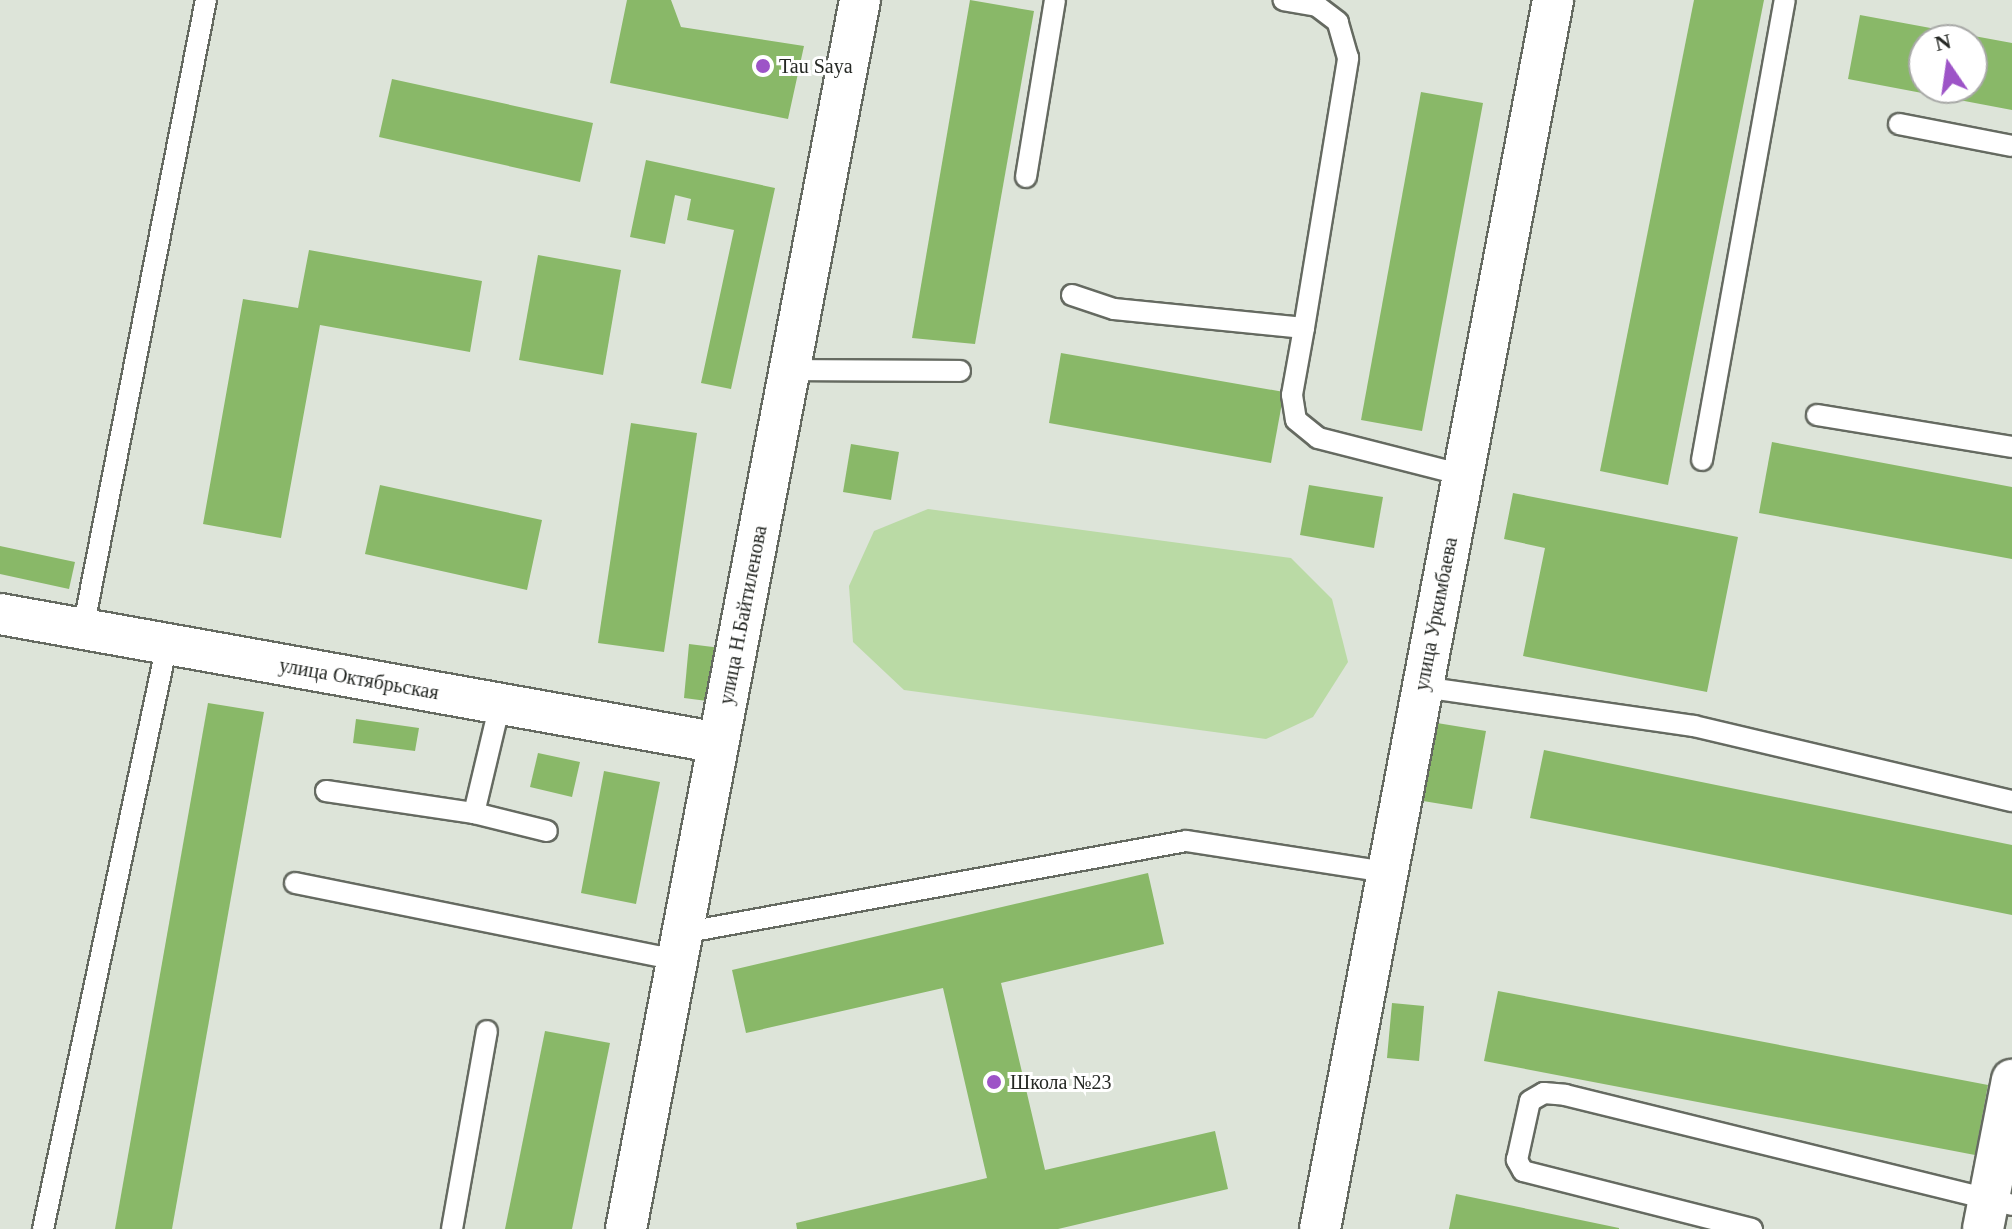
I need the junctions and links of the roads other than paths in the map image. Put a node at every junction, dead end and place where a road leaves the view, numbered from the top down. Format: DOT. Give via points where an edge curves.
graph roads {
  1 [pos="206,0"];
  2 [pos="860,0"];
  3 [pos="1055,0"];
  4 [pos="1284,0"];
  5 [pos="1553,0"];
  6 [pos="1785,0"];
  7 [pos="1899,124"];
  8 [pos="2012,146"];
  9 [pos="1026,177"];
  10 [pos="1072,295"];
  11 [pos="1304,328"];
  12 [pos="790,370"];
  13 [pos="960,371"];
  14 [pos="1817,415"];
  15 [pos="2012,447"];
  16 [pos="1702,460"];
  17 [pos="1463,475"];
  18 [pos="0,614"];
  19 [pos="83,629"];
  20 [pos="167,644"];
  21 [pos="1423,687"];
  22 [pos="500,704"];
  23 [pos="719,743"];
  24 [pos="326,791"];
  25 [pos="2012,801"];
  26 [pos="474,813"];
  27 [pos="547,831"];
  28 [pos="1387,872"];
  29 [pos="295,883"];
  30 [pos="680,946"];
  31 [pos="487,1031"];
  32 [pos="2012,1080"];
  33 [pos="1995,1212"];
  34 [pos="43,1229"];
  35 [pos="452,1229"];
  36 [pos="626,1229"];
  37 [pos="1320,1229"];
  38 [pos="1752,1229"];
  1 -- 19 [label="lane"];
  2 -- 12 [label="street, улица Н.Байтиленова"];
  3 -- 9 [label="lane"];
  4 -- 11 [label="lane" via="1317,6 1338,22 1348,58"];
  5 -- 17 [label="street, улица Уркимбаева"];
  6 -- 16 [label="lane"];
  7 -- 8 [label="lane"];
  10 -- 11 [label="lane" via="1114,309"];
  11 -- 17 [label="lane" via="1292,395 1296,420 1318,438"];
  12 -- 13 [label="lane"];
  12 -- 23 [label="street, улица Н.Байтиленова"];
  14 -- 15 [label="lane"];
  17 -- 21 [label="street, улица Уркимбаева"];
  18 -- 19 [label="street, улица Октябрьская"];
  19 -- 20 [label="street, улица Октябрьская"];
  20 -- 22 [label="street, улица Октябрьская"];
  20 -- 34 [label="lane"];
  21 -- 25 [label="lane" via="1694,726"];
  21 -- 28 [label="street, улица Уркимбаева"];
  22 -- 23 [label="street, улица Октябрьская"];
  22 -- 26 [label="lane"];
  23 -- 30 [label="street, улица Н.Байтиленова"];
  24 -- 26 [label="lane"];
  26 -- 27 [label="lane"];
  28 -- 30 [label="lane" via="1186,841"];
  28 -- 37 [label="street, улица Уркимбаева"];
  29 -- 30 [label="lane"];
  30 -- 36 [label="street, улица Н.Байтиленова"];
  31 -- 35 [label="lane"];
  32 -- 33 [label="street"];
  33 -- 38 [label="lane" via="1565,1095 1544,1093 1530,1101 1517,1160 1523,1171"];
}
